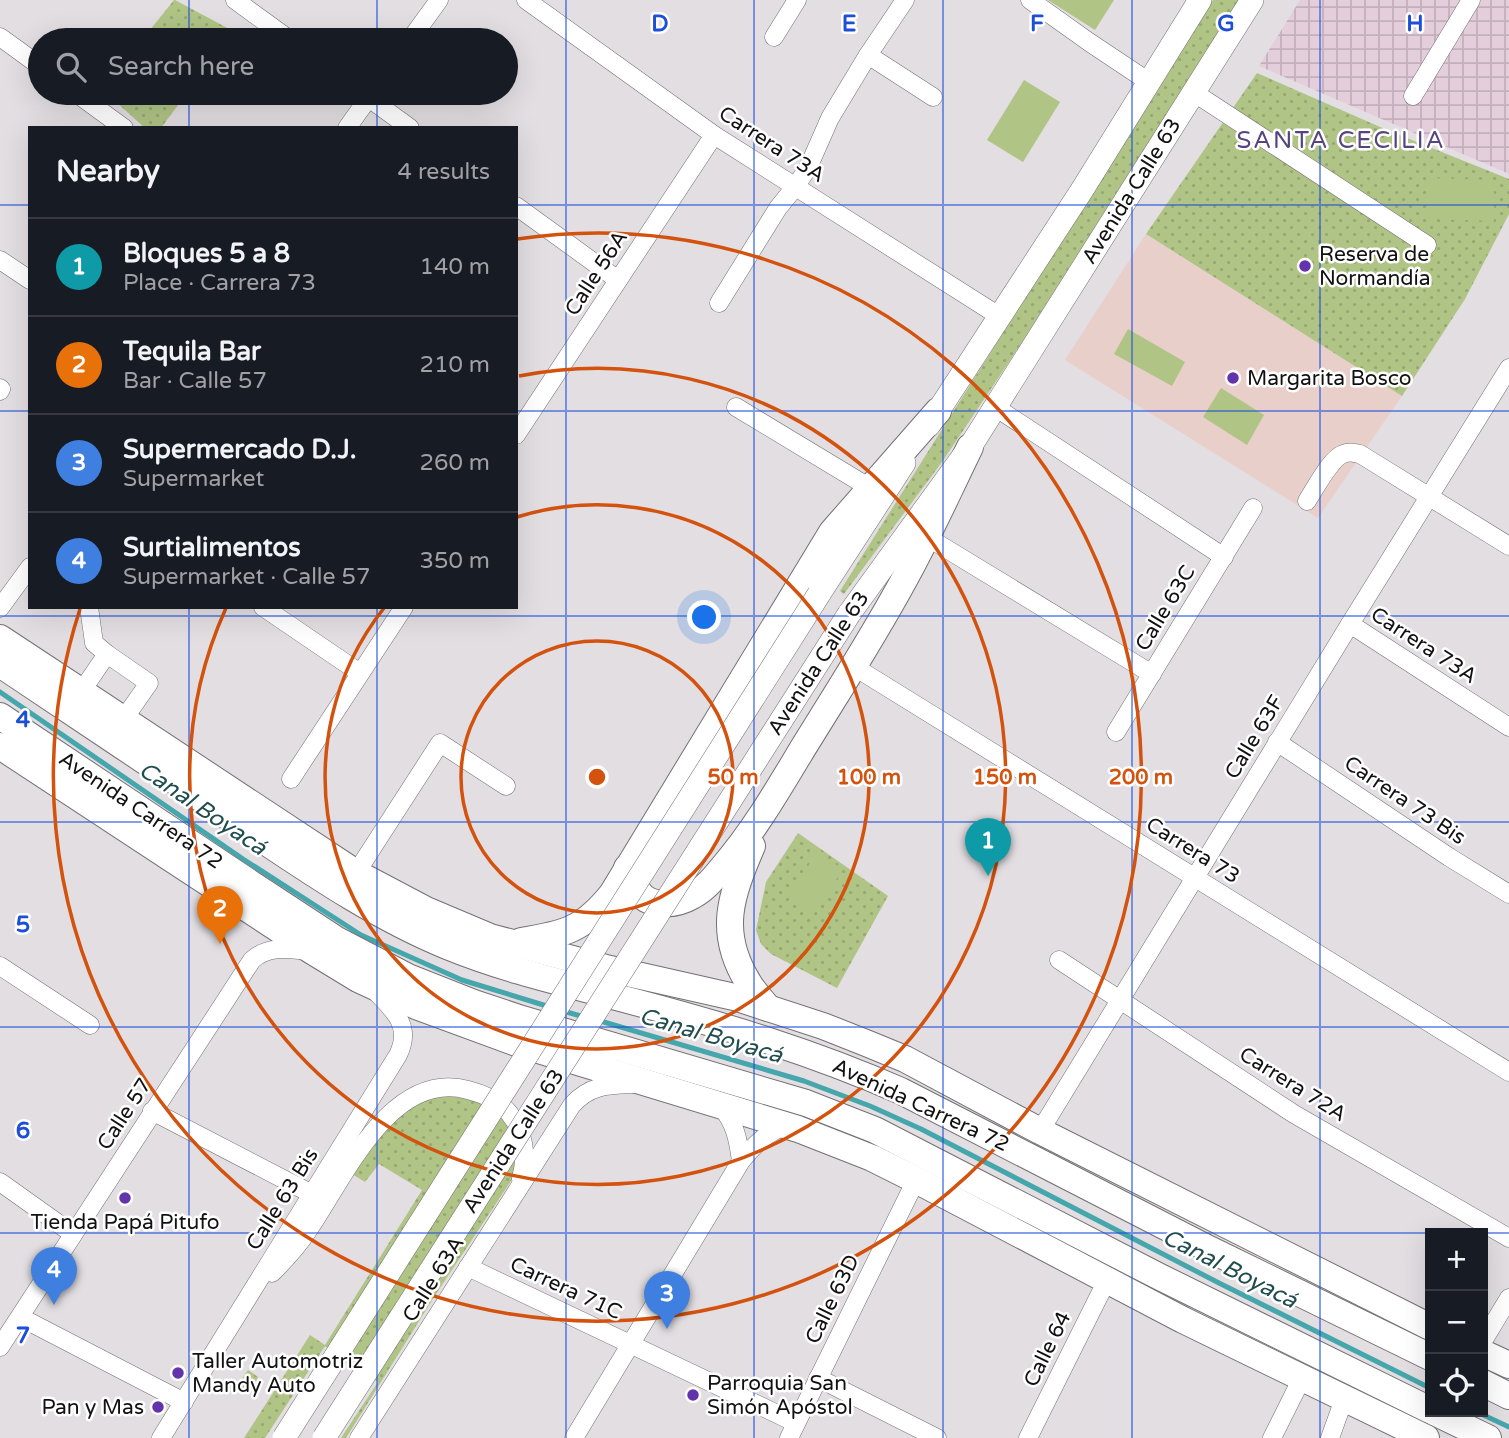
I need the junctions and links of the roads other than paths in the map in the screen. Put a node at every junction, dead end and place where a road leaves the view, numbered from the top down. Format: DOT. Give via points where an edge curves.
graph roads {
  1 [pos="235,0"];
  2 [pos="439,0"];
  3 [pos="526,0"];
  4 [pos="797,0"];
  5 [pos="905,0"];
  6 [pos="1030,0"];
  7 [pos="1200,0"];
  8 [pos="1252,0"];
  9 [pos="1471,0"];
  10 [pos="274,28"];
  11 [pos="419,28"];
  12 [pos="0,37"];
  13 [pos="774,37"];
  14 [pos="868,55"];
  15 [pos="28,57"];
  16 [pos="1149,82"];
  17 [pos="1193,92"];
  18 [pos="1413,96"];
  19 [pos="933,97"];
  20 [pos="92,105"];
  21 [pos="361,105"];
  22 [pos="382,105"];
  23 [pos="121,126"];
  24 [pos="348,126"];
  25 [pos="408,126"];
  26 [pos="714,135"];
  27 [pos="795,187"];
  28 [pos="518,207"];
  29 [pos="1427,245"];
  30 [pos="0,260"];
  31 [pos="28,279"];
  32 [pos="618,280"];
  33 [pos="719,303"];
  34 [pos="999,316"];
  35 [pos="1507,377"];
  36 [pos="736,407"];
  37 [pos="995,407"];
  38 [pos="938,411"];
  39 [pos="522,416"];
  40 [pos="970,447"];
  41 [pos="877,492"];
  42 [pos="1428,496"];
  43 [pos="1307,501"];
  44 [pos="1253,508"];
  45 [pos="927,537"];
  46 [pos="1509,546"];
  47 [pos="1224,557"];
  48 [pos="28,570"];
  49 [pos="0,608"];
  50 [pos="89,609"];
  51 [pos="266,609"];
  52 [pos="403,609"];
  53 [pos="1350,624"];
  54 [pos="0,638"];
  55 [pos="107,654"];
  56 [pos="0,664"];
  57 [pos="853,666"];
  58 [pos="360,673"];
  59 [pos="1152,674"];
  60 [pos="94,707"];
  61 [pos="0,716"];
  62 [pos="1509,727"];
  63 [pos="1116,732"];
  64 [pos="1278,743"];
  65 [pos="158,744"];
  66 [pos="0,746"];
  67 [pos="73,764"];
  68 [pos="164,774"];
  69 [pos="291,779"];
  70 [pos="506,786"];
  71 [pos="772,800"];
  72 [pos="107,816"];
  73 [pos="627,868"];
  74 [pos="356,873"];
  75 [pos="1195,878"];
  76 [pos="1509,894"];
  77 [pos="512,943"];
  78 [pos="312,951"];
  79 [pos="1059,960"];
  80 [pos="0,966"];
  81 [pos="369,984"];
  82 [pos="1120,1000"];
  83 [pos="467,1001"];
  84 [pos="416,1006"];
  85 [pos="768,1008"];
  86 [pos="90,1025"];
  87 [pos="496,1036"];
  88 [pos="1509,1072"];
  89 [pos="644,1083"];
  90 [pos="721,1106"];
  91 [pos="152,1111"];
  92 [pos="787,1125"];
  93 [pos="1040,1131"];
  94 [pos="741,1160"];
  95 [pos="916,1180"];
  96 [pos="1,1185"];
  97 [pos="518,1189"];
  98 [pos="1154,1189"];
  99 [pos="312,1194"];
  100 [pos="73,1234"];
  101 [pos="1509,1238"];
  102 [pos="1207,1248"];
  103 [pos="468,1267"];
  104 [pos="1107,1279"];
  105 [pos="1509,1298"];
  106 [pos="1377,1301"];
  107 [pos="244,1303"];
  108 [pos="1320,1303"];
  109 [pos="20,1317"];
  110 [pos="1425,1325"];
  111 [pos="1488,1333"];
  112 [pos="631,1344"];
  113 [pos="0,1347"];
  114 [pos="1485,1354"];
  115 [pos="1425,1355"];
  116 [pos="1509,1365"];
  117 [pos="818,1378"];
  118 [pos="1302,1378"];
  119 [pos="1488,1386"];
  120 [pos="1509,1396"];
  121 [pos="1344,1399"];
  122 [pos="184,1402"];
  123 [pos="1425,1408"];
  124 [pos="1444,1417"];
  125 [pos="793,1431"];
  126 [pos="161,1438"];
  127 [pos="284,1438"];
  128 [pos="324,1438"];
  129 [pos="359,1438"];
  130 [pos="574,1438"];
  131 [pos="937,1438"];
  132 [pos="1028,1438"];
  133 [pos="1272,1438"];
  134 [pos="1329,1438"];
  135 [pos="1426,1438"];
  136 [pos="1488,1438"];
  1 -- 10 [label="street"];
  2 -- 11 [label="street"];
  3 -- 26 [label="street, Carrera 73A"];
  4 -- 13 [label="street"];
  5 -- 14 [label="street"];
  6 -- 16 [label="street"];
  7 -- 16 [label="main road, Avenida Calle 63"];
  8 -- 17 [label="main road, Avenida Calle 63"];
  9 -- 18 [label="street"];
  12 -- 15 [label="street"];
  14 -- 19 [label="street"];
  14 -- 27 [label="street"];
  16 -- 34 [label="main road, Avenida Calle 63"];
  17 -- 29 [label="street"];
  17 -- 37 [label="main road, Avenida Calle 63"];
  20 -- 23 [label="street"];
  21 -- 24 [label="street"];
  22 -- 25 [label="street"];
  26 -- 27 [label="street, Carrera 73A"];
  26 -- 32 [label="street, Calle 56A"];
  27 -- 33 [label="street"];
  27 -- 34 [label="street, Carrera 73A"];
  28 -- 32 [label="street"];
  30 -- 31 [label="street"];
  32 -- 39 [label="street, Calle 56A"];
  34 -- 38 [label="main road, Avenida Calle 63"];
  35 -- 42 [label="street, Calle 63F"];
  36 -- 41 [label="street"];
  37 -- 40 [label="main road, Avenida Calle 63"];
  37 -- 47 [label="street"];
  38 -- 41 [label="highway"];
  40 -- 45 [label="highway"];
  40 -- 128 [label="main road, Avenida Calle 63, bridge" via="849,614"];
  41 -- 73 [label="highway" via="832,532 818,552"];
  41 -- 127 [label="main road, Avenida Calle 63, bridge" via="819,594"];
  42 -- 43 [label="street" via="1351,452 1340,454"];
  42 -- 46 [label="street"];
  42 -- 53 [label="street, Calle 63F"];
  44 -- 47 [label="street, Calle 63C"];
  45 -- 57 [label="highway"];
  45 -- 59 [label="street"];
  47 -- 59 [label="street, Calle 63C"];
  48 -- 49 [label="street"];
  50 -- 55 [label="street" via="94,643"];
  51 -- 58 [label="street"];
  52 -- 58 [label="street"];
  53 -- 62 [label="street, Carrera 73A"];
  53 -- 64 [label="street, Calle 63F"];
  54 -- 60 [label="highway, Avenida Carrera 72"];
  55 -- 60 [label="street"];
  55 -- 60 [label="street" via="149,683"];
  56 -- 60 [label="highway, Avenida Carrera 72"];
  57 -- 71 [label="highway"];
  57 -- 75 [label="street, Carrera 73"];
  58 -- 69 [label="street"];
  59 -- 63 [label="street, Calle 63C"];
  60 -- 65 [label="highway, Avenida Carrera 72"];
  60 -- 68 [label="highway, Avenida Carrera 72"];
  61 -- 67 [label="highway, Avenida Carrera 72"];
  64 -- 75 [label="street, Calle 63F"];
  64 -- 76 [label="street, Carrera 73 Bis"];
  65 -- 68 [label="highway"];
  65 -- 74 [label="highway, Avenida Carrera 72"];
  66 -- 72 [label="highway, Avenida Carrera 72"];
  67 -- 72 [label="highway"];
  67 -- 83 [label="highway, Avenida Carrera 72" via="338,940 408,977"];
  68 -- 102 [label="highway, Avenida Carrera 72" via="356,900 421,935 492,964 790,1046 863,1074"];
  70 -- 74 [label="street" via="440,743"];
  71 -- 73 [label="highway" via="730,860 692,897 653,903 642,896"];
  71 -- 85 [label="highway" via="737,881 729,925 737,962"];
  72 -- 78 [label="highway, Avenida Carrera 72"];
  73 -- 77 [label="highway" via="612,894 585,922 547,937"];
  74 -- 77 [label="highway, Avenida Carrera 72" via="426,910"];
  75 -- 82 [label="street, Calle 63F"];
  75 -- 88 [label="street, Carrera 73"];
  77 -- 85 [label="highway, Avenida Carrera 72"];
  78 -- 81 [label="highway, Avenida Carrera 72"];
  78 -- 91 [label="street, Calle 57" via="278,948 252,960"];
  79 -- 82 [label="street, Carrera 72A"];
  80 -- 86 [label="street"];
  81 -- 84 [label="highway, Avenida Carrera 72"];
  81 -- 99 [label="street, Calle 63 Bis" via="400,1021 403,1044"];
  82 -- 93 [label="street, Calle 63F"];
  82 -- 101 [label="street, Carrera 72A" via="1294,1114"];
  83 -- 84 [label="highway"];
  83 -- 87 [label="highway"];
  83 -- 123 [label="highway, Avenida Carrera 72" via="806,1102 875,1130"];
  84 -- 87 [label="highway, Avenida Carrera 72"];
  85 -- 93 [label="highway, Avenida Carrera 72" via="905,1059"];
  87 -- 89 [label="highway, Avenida Carrera 72"];
  89 -- 90 [label="highway, Avenida Carrera 72"];
  89 -- 97 [label="street, Calle 63A" via="600,1087 581,1095"];
  90 -- 92 [label="highway, Avenida Carrera 72"];
  90 -- 94 [label="street" via="736,1130"];
  91 -- 99 [label="street"];
  91 -- 100 [label="street, Calle 57"];
  92 -- 94 [label="street" via="761,1138"];
  92 -- 95 [label="highway, Avenida Carrera 72"];
  93 -- 98 [label="highway, Avenida Carrera 72"];
  94 -- 112 [label="street"];
  95 -- 104 [label="highway, Avenida Carrera 72"];
  95 -- 117 [label="street, Calle 63D"];
  96 -- 100 [label="street"];
  97 -- 103 [label="street, Calle 63A"];
  97 -- 107 [label="street" via="524,1169 523,1139 506,1109 464,1088 427,1090 396,1107 379,1125 300,1243"];
  98 -- 102 [label="highway"];
  98 -- 106 [label="highway, Avenida Carrera 72"];
  99 -- 107 [label="street, Calle 63 Bis"];
  100 -- 109 [label="street, Calle 57"];
  102 -- 108 [label="highway, Avenida Carrera 72"];
  103 -- 112 [label="street, Carrera 71C"];
  103 -- 129 [label="street, Calle 63A"];
  104 -- 118 [label="highway, Avenida Carrera 72"];
  104 -- 132 [label="street, Calle 64"];
  105 -- 111 [label="street"];
  106 -- 108 [label="highway"];
  106 -- 110 [label="highway, Avenida Carrera 72"];
  107 -- 122 [label="street, Calle 63 Bis"];
  108 -- 115 [label="highway, Avenida Carrera 72"];
  109 -- 113 [label="street, Calle 57"];
  109 -- 122 [label="street"];
  112 -- 125 [label="street, Carrera 71C"];
  112 -- 130 [label="street"];
  114 -- 116 [label="highway"];
  117 -- 125 [label="street, Calle 63D"];
  117 -- 131 [label="street"];
  118 -- 121 [label="highway, Avenida Carrera 72"];
  118 -- 133 [label="street"];
  119 -- 120 [label="highway"];
  121 -- 134 [label="street"];
  121 -- 135 [label="highway, Avenida Carrera 72"];
  122 -- 126 [label="street, Calle 63 Bis"];
  124 -- 136 [label="highway, Avenida Carrera 72"];
}
